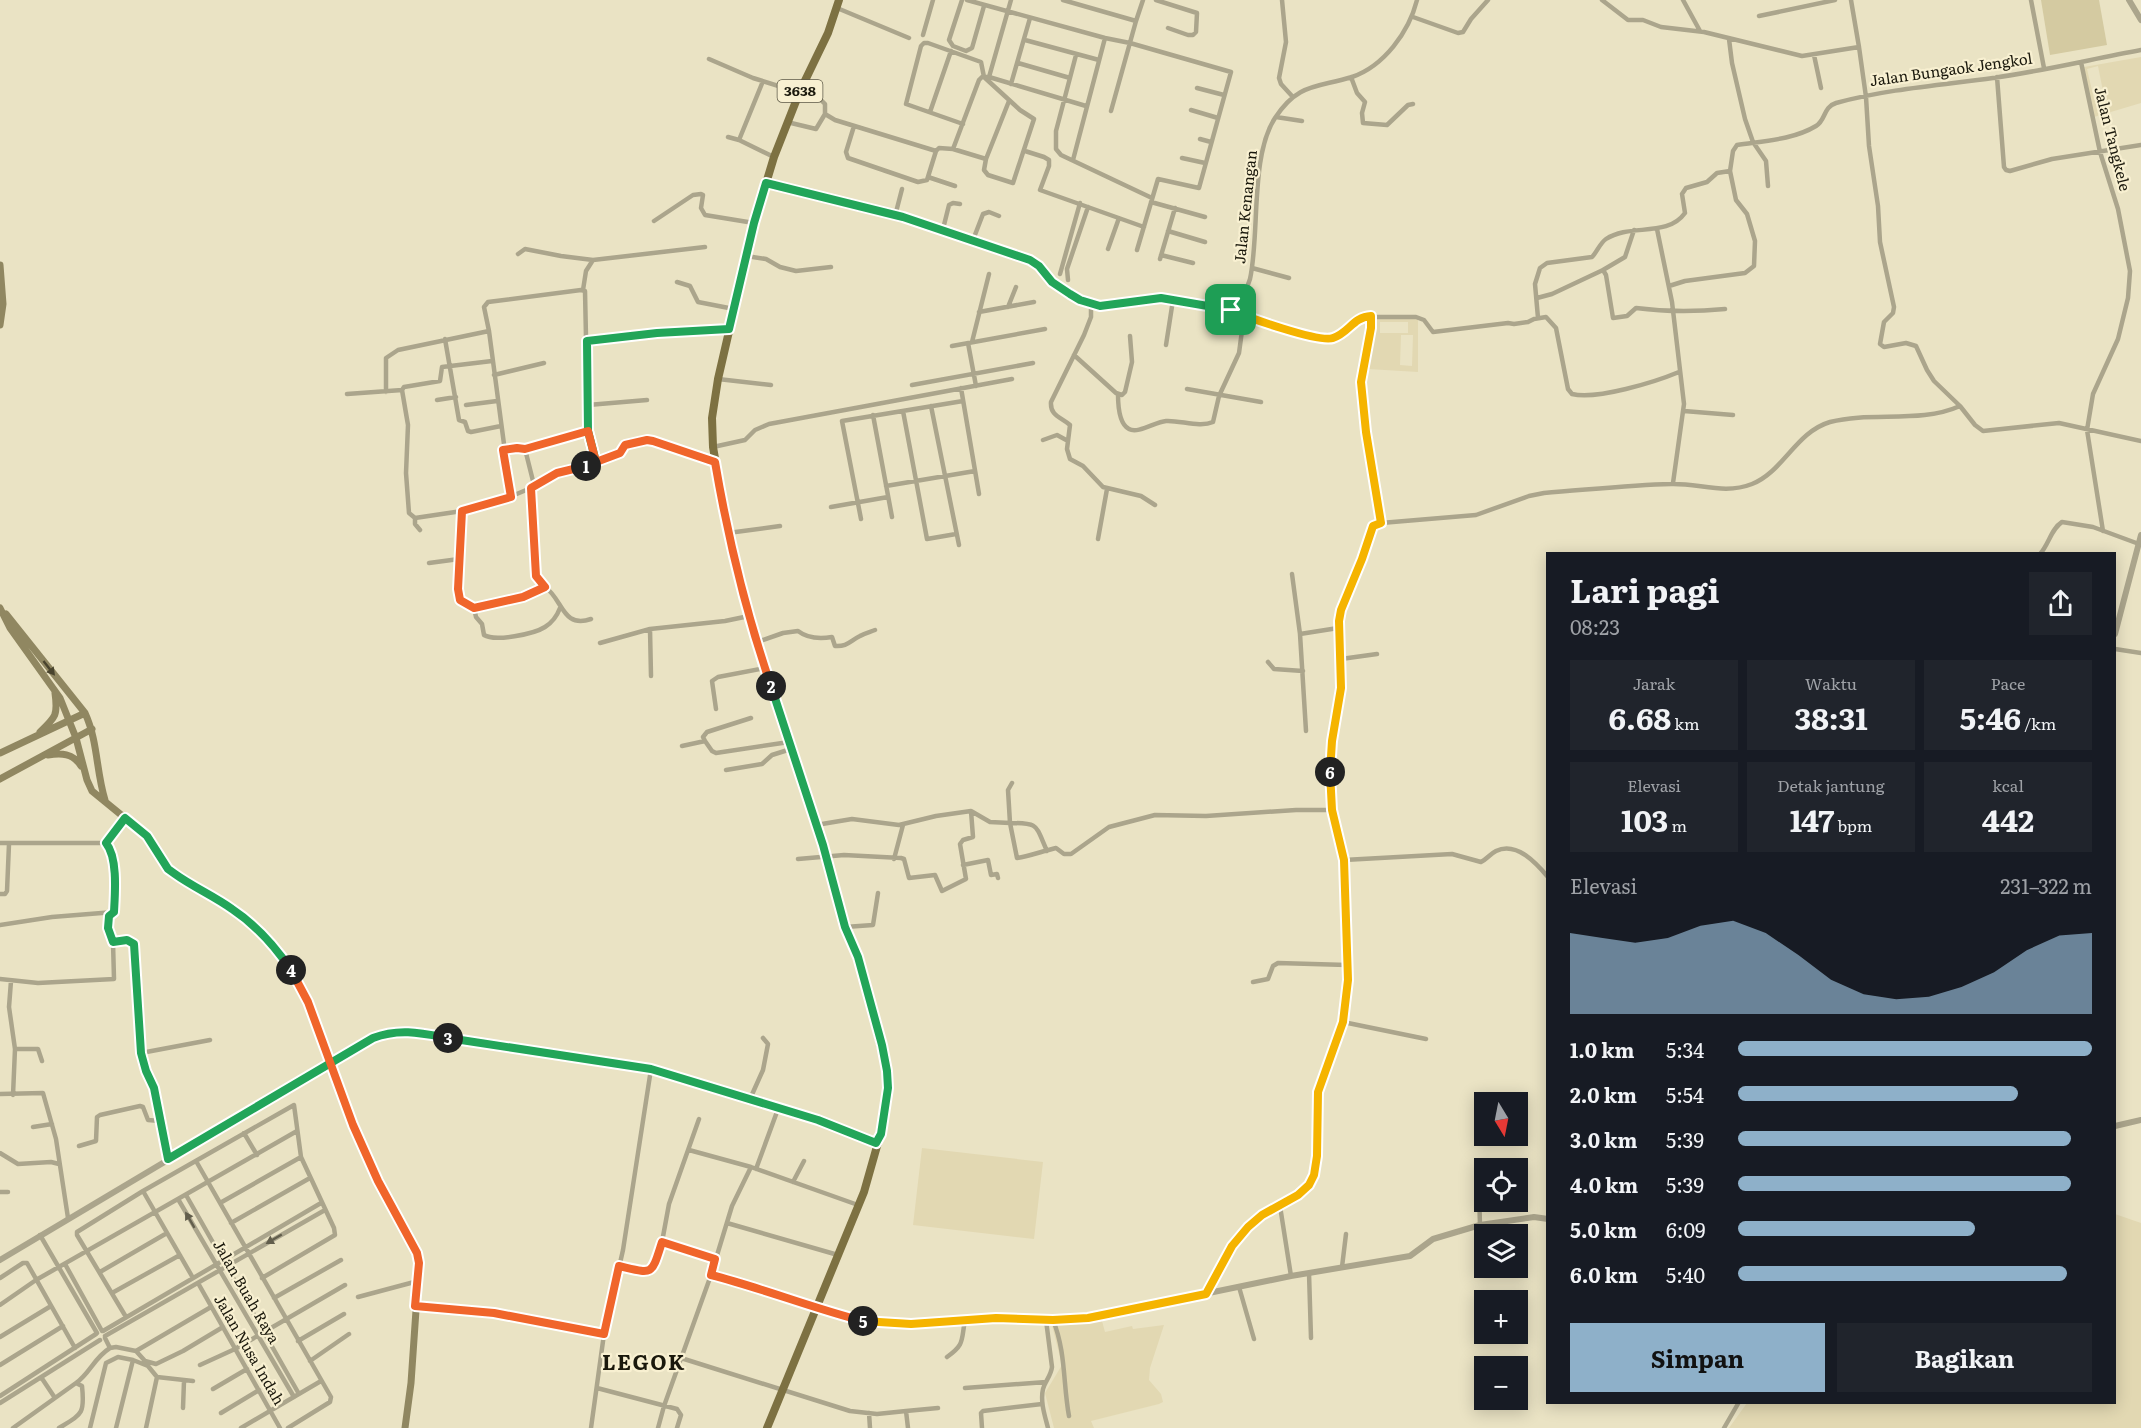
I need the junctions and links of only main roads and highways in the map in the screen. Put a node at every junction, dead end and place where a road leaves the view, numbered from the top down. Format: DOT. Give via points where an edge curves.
graph roads {
  1 [pos="838,4"];
  2 [pos="0,265"];
  3 [pos="0,325"];
  4 [pos="0,607"];
  5 [pos="54,690"];
  6 [pos="85,713"];
  7 [pos="69,721"];
  8 [pos="92,729"];
  9 [pos="36,736"];
  10 [pos="76,738"];
  11 [pos="0,753"];
  12 [pos="41,757"];
  13 [pos="85,773"];
  14 [pos="0,779"];
  15 [pos="105,800"];
  16 [pos="405,1428"];
  17 [pos="767,1428"];
  1 -- 17 [label="main road, 3638" via="787,122 766,183 711,418 728,533 749,616 845,927 858,957 888,1088 883,1125 858,1205"];
  2 -- 3 [label="main road"];
  4 -- 5 [label="main road" via="10,628"];
  4 -- 6 [label="main road, one-way"];
  5 -- 7 [label="main road"];
  5 -- 9 [label="main road" via="57,712"];
  6 -- 7 [label="main road"];
  6 -- 8 [label="main road"];
  7 -- 9 [label="main road"];
  7 -- 10 [label="main road"];
  8 -- 10 [label="main road"];
  8 -- 15 [label="main road" via="98,779"];
  9 -- 11 [label="main road"];
  10 -- 12 [label="main road"];
  10 -- 13 [label="main road"];
  12 -- 13 [label="main road" via="69,756 77,760"];
  12 -- 14 [label="main road"];
  13 -- 15 [label="main road" via="92,791"];
  15 -- 16 [label="main road" via="147,836 168,869 232,909 266,937 303,992 353,1125 417,1253"];
}
